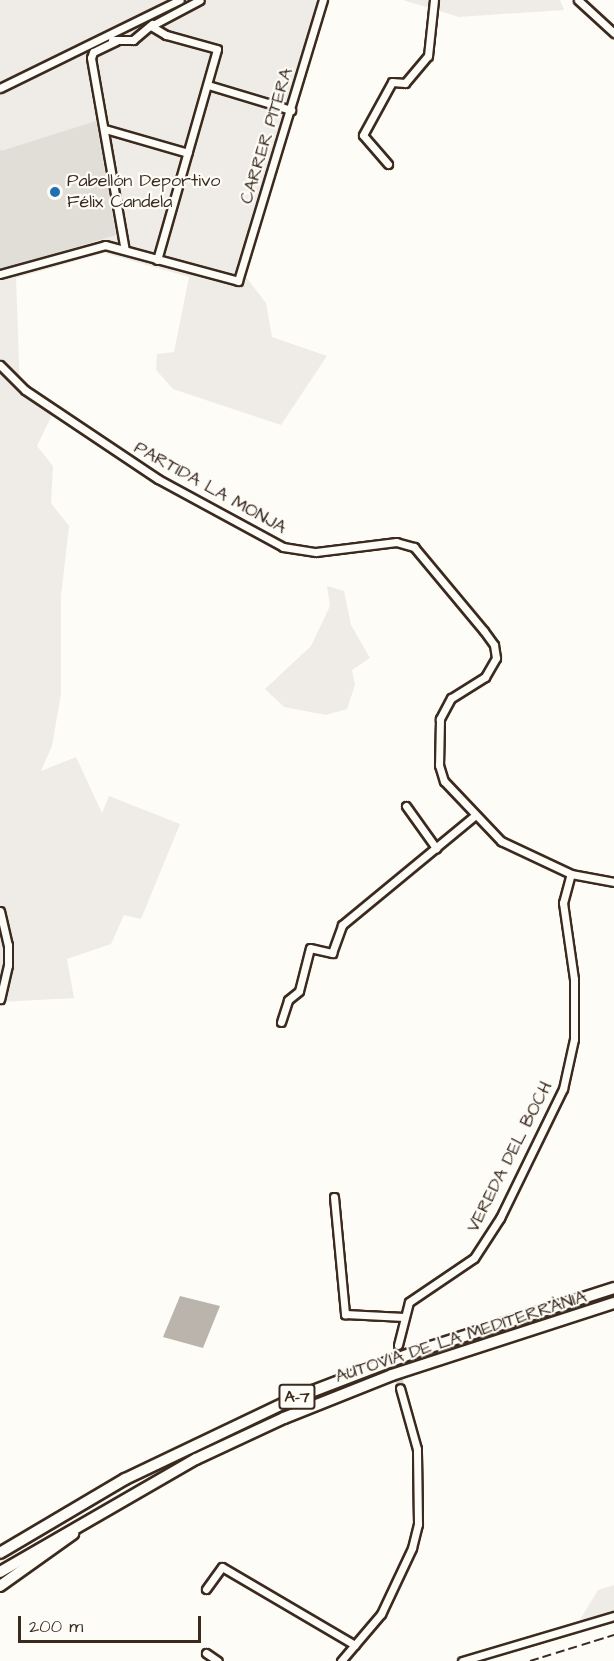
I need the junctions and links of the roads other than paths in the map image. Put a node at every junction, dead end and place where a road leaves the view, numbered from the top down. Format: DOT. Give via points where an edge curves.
graph roads {
  1 [pos="180,0"];
  2 [pos="200,0"];
  3 [pos="323,0"];
  4 [pos="578,0"];
  5 [pos="435,2"];
  6 [pos="164,8"];
  7 [pos="151,26"];
  8 [pos="614,33"];
  9 [pos="97,40"];
  10 [pos="116,40"];
  11 [pos="208,85"];
  12 [pos="0,88"];
  13 [pos="291,110"];
  14 [pos="105,129"];
  15 [pos="188,153"];
  16 [pos="388,164"];
  17 [pos="125,250"];
  18 [pos="157,260"];
  19 [pos="0,274"];
  20 [pos="0,365"];
  21 [pos="406,806"];
  22 [pos="474,816"];
  23 [pos="436,848"];
  24 [pos="571,874"];
  25 [pos="614,882"];
  26 [pos="0,911"];
  27 [pos="0,997"];
  28 [pos="281,1022"];
  29 [pos="334,1197"];
  30 [pos="614,1288"];
  31 [pos="614,1303"];
  32 [pos="404,1317"];
  33 [pos="398,1345"];
  34 [pos="400,1388"];
  35 [pos="89,1517"];
  36 [pos="0,1553"];
  37 [pos="1,1571"];
  38 [pos="2,1585"];
  39 [pos="206,1589"];
  40 [pos="614,1616"];
  41 [pos="355,1645"];
  42 [pos="206,1653"];
  43 [pos="218,1661"];
  44 [pos="341,1661"];
  45 [pos="462,1661"];
  1 -- 6 [label="street"];
  2 -- 7 [label="street"];
  3 -- 13 [label="street, CARRER PITERA"];
  4 -- 8 [label="street"];
  5 -- 16 [label="street" via="428,56 405,84 392,82 363,135"];
  6 -- 7 [label="street"];
  6 -- 9 [label="street"];
  7 -- 10 [label="street" via="133,40"];
  7 -- 11 [label="street" via="166,35 217,49"];
  9 -- 10 [label="street"];
  9 -- 12 [label="street"];
  10 -- 14 [label="street" via="93,52 91,58"];
  11 -- 13 [label="street"];
  11 -- 15 [label="street"];
  13 -- 18 [label="street, CARRER PITERA" via="238,281"];
  14 -- 15 [label="street"];
  14 -- 17 [label="street"];
  15 -- 18 [label="street"];
  17 -- 18 [label="street"];
  17 -- 19 [label="street" via="105,245"];
  20 -- 22 [label="street, PARTIDA LA MONJA" via="42,402 158,479 283,547 316,552 396,542 414,547 494,645 496,658 485,677 460,691 444,708 438,729 439,765 444,781"];
  21 -- 23 [label="street"];
  22 -- 23 [label="street"];
  22 -- 24 [label="street" via="501,841"];
  23 -- 28 [label="street" via="342,925 332,953 310,948 299,991 288,1000"];
  24 -- 25 [label="street"];
  24 -- 32 [label="street, VEREDA DEL BOCH" via="563,903 574,980 574,1039 563,1089 500,1218 474,1258 430,1285 410,1302"];
  26 -- 27 [label="street" via="8,945"];
  29 -- 32 [label="street" via="345,1314"];
  30 -- 36 [label="highway, AUTOVIA DE LA MEDITERRÀNIA / A-7" via="398,1358 295,1398 145,1468"];
  31 -- 35 [label="highway, AUTOVIA DE LA MEDITERRÀNIA / A-7" via="334,1397 196,1459"];
  32 -- 33 [label="street, VEREDA DEL BOCH"];
  34 -- 41 [label="street" via="417,1449 417,1524 412,1548 381,1614"];
  35 -- 37 [label="highway, AUTOVIA DE LA MEDITERRÀNIA / A-7"];
  35 -- 38 [label="highway" via="80,1530"];
  39 -- 41 [label="street" via="222,1567"];
  40 -- 45 [label="street"];
  41 -- 44 [label="street"];
  42 -- 43 [label="street"];
}
